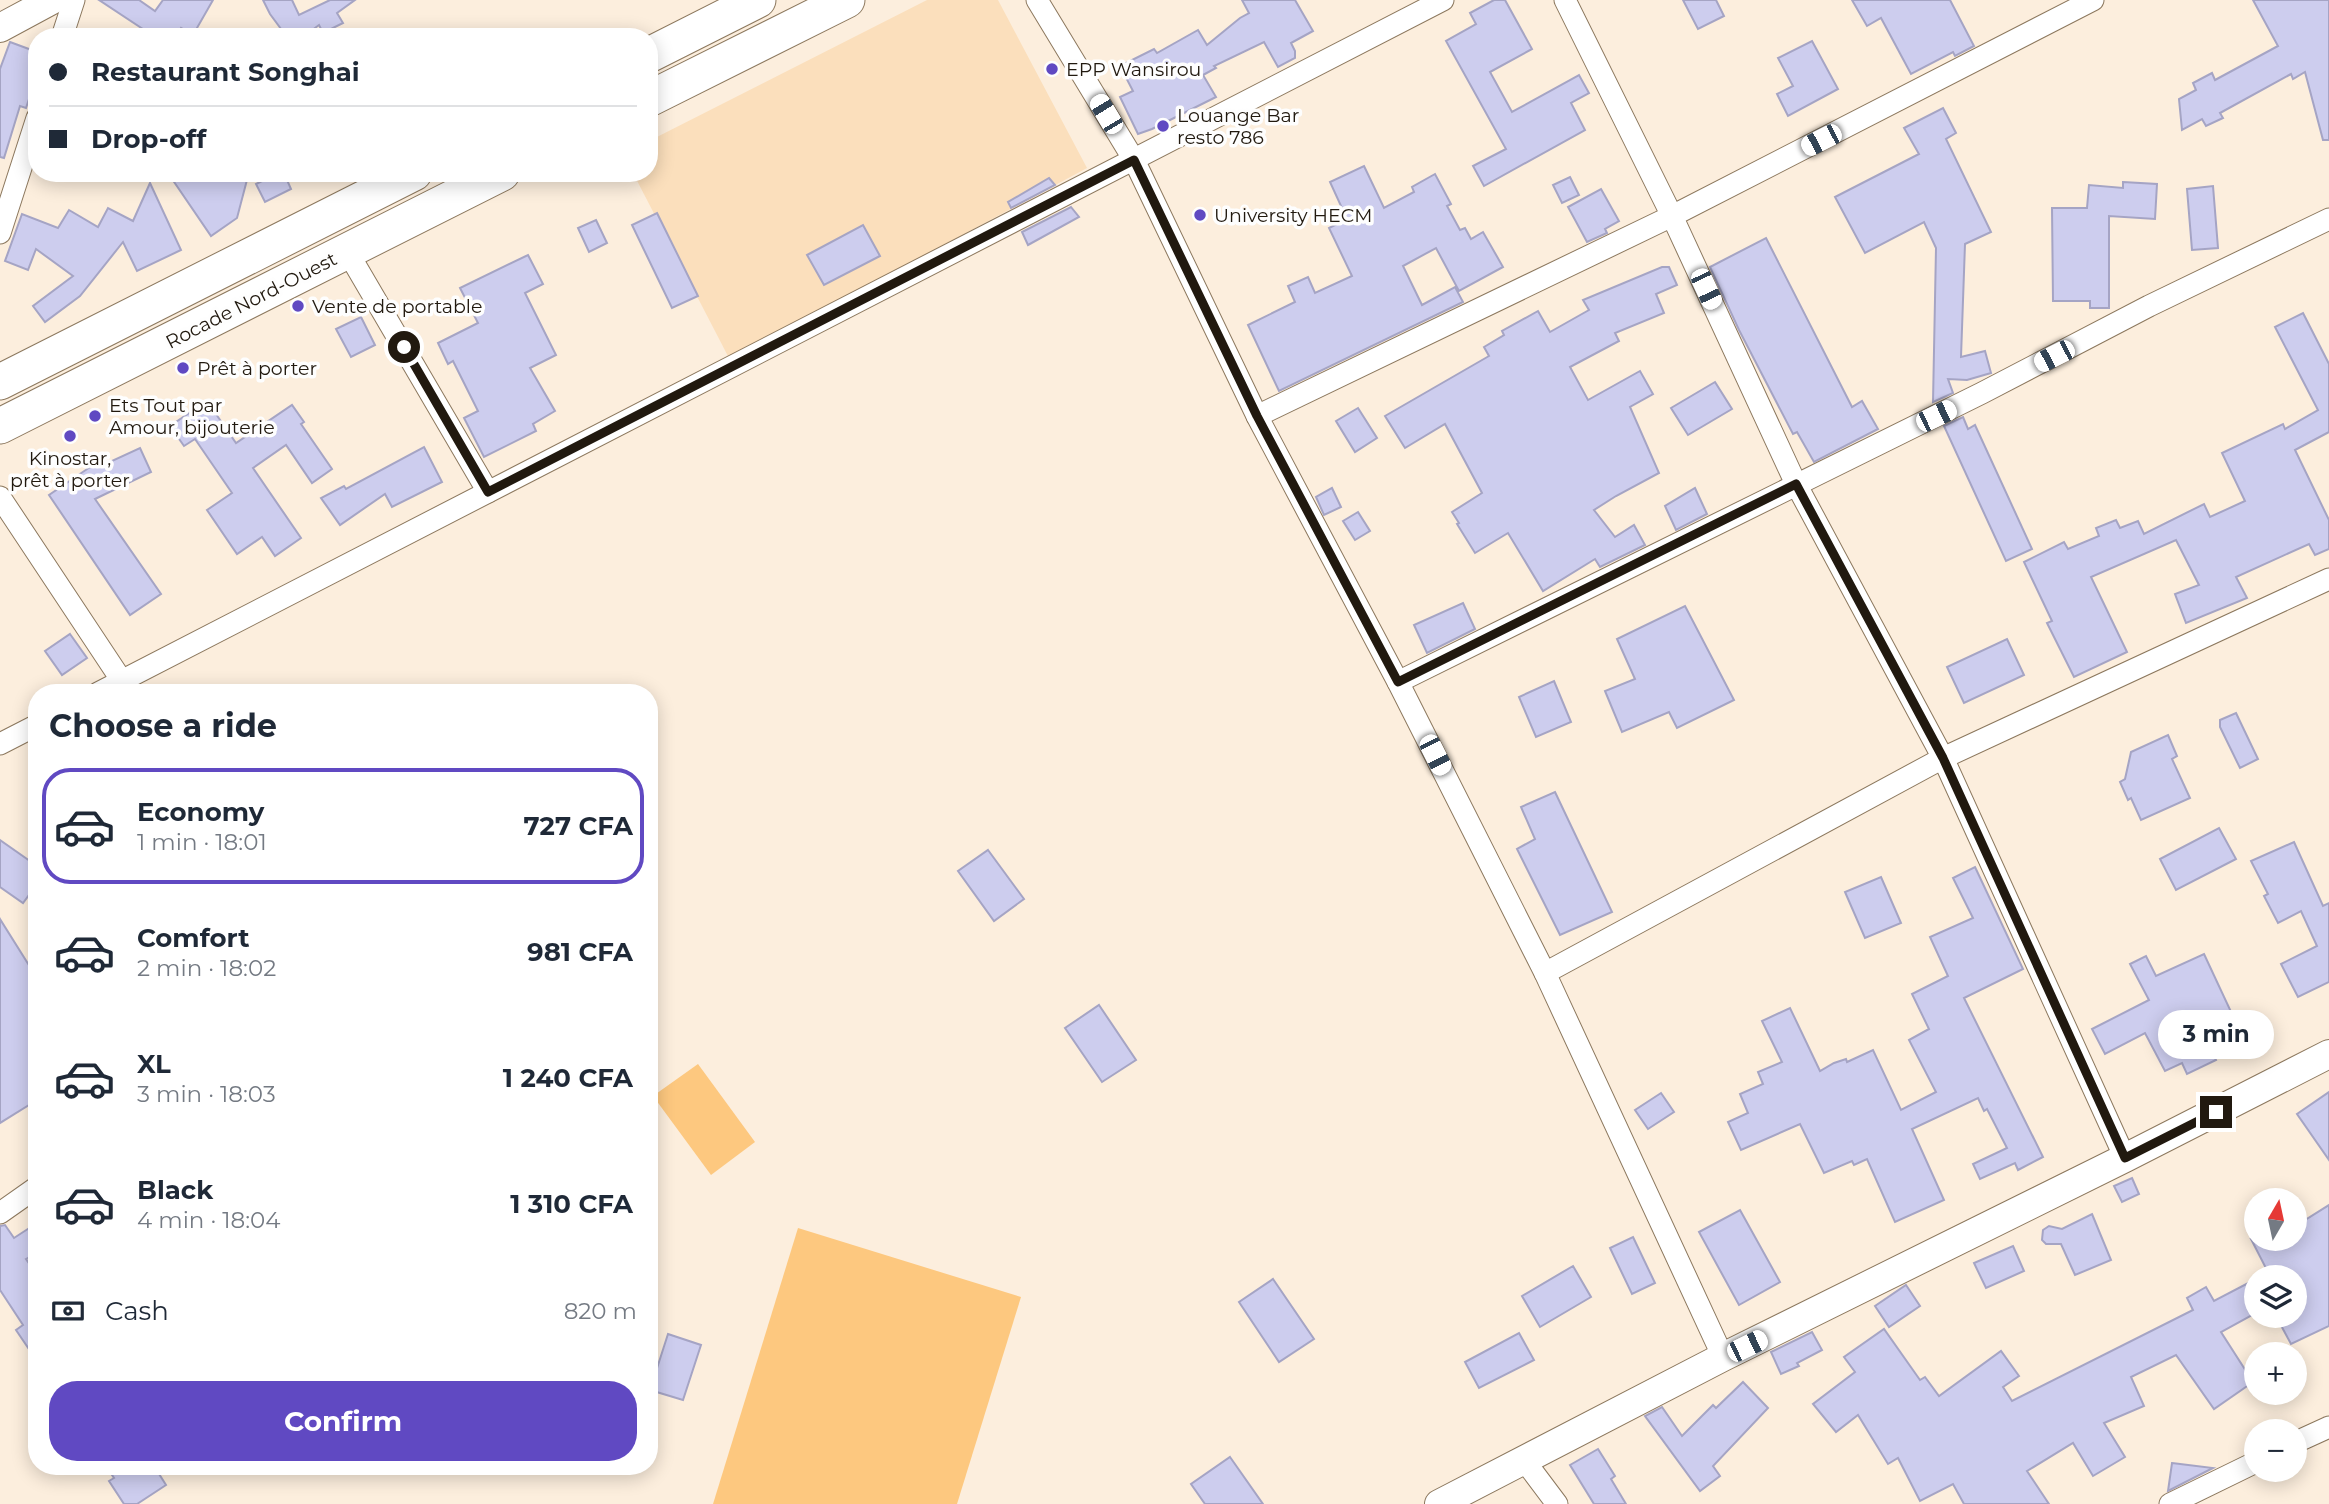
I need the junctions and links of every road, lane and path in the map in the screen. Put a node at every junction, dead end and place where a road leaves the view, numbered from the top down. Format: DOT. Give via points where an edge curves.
graph roads {
  1 [pos="52,0"];
  2 [pos="74,0"];
  3 [pos="758,0"];
  4 [pos="847,0"];
  5 [pos="1037,0"];
  6 [pos="1443,0"];
  7 [pos="1564,0"];
  8 [pos="2093,0"];
  9 [pos="0,28"];
  10 [pos="65,28"];
  11 [pos="658,50"];
  12 [pos="658,94"];
  13 [pos="28,146"];
  14 [pos="1134,160"];
  15 [pos="396,182"];
  16 [pos="484,182"];
  17 [pos="1672,216"];
  18 [pos="2329,219"];
  19 [pos="0,233"];
  20 [pos="347,251"];
  21 [pos="0,382"];
  22 [pos="1257,416"];
  23 [pos="0,426"];
  24 [pos="1796,484"];
  25 [pos="488,492"];
  26 [pos="0,497"];
  27 [pos="2329,579"];
  28 [pos="122,681"];
  29 [pos="1398,682"];
  30 [pos="116,684"];
  31 [pos="28,730"];
  32 [pos="0,744"];
  33 [pos="1943,758"];
  34 [pos="1545,973"];
  35 [pos="2329,1054"];
  36 [pos="2125,1158"];
  37 [pos="28,1193"];
  38 [pos="0,1213"];
  39 [pos="1723,1357"];
  40 [pos="2329,1426"];
  41 [pos="2307,1437"];
  42 [pos="1524,1460"];
  43 [pos="2244,1468"];
  44 [pos="1439,1504"];
  45 [pos="1558,1504"];
  46 [pos="2170,1504"];
  1 -- 9 [label="street"];
  2 -- 10 [label="street"];
  3 -- 11 [label="main road"];
  4 -- 12 [label="main road"];
  5 -- 14 [label="street"];
  6 -- 14 [label="street"];
  7 -- 17 [label="street"];
  8 -- 17 [label="street"];
  13 -- 19 [label="street"];
  14 -- 22 [label="street"];
  14 -- 25 [label="street"];
  15 -- 21 [label="main road, Rocade Nord-Ouest"];
  16 -- 20 [label="main road, Rocade Nord-Ouest"];
  17 -- 22 [label="street"];
  17 -- 24 [label="street"];
  18 -- 24 [label="street"];
  20 -- 23 [label="main road, Rocade Nord-Ouest"];
  20 -- 25 [label="street"];
  22 -- 29 [label="street"];
  24 -- 29 [label="street"];
  24 -- 33 [label="street"];
  25 -- 28 [label="street"];
  26 -- 28 [label="street"];
  27 -- 33 [label="street"];
  28 -- 30 [label="street"];
  29 -- 34 [label="street"];
  31 -- 32 [label="street"];
  33 -- 34 [label="street"];
  33 -- 36 [label="street"];
  34 -- 39 [label="street"];
  35 -- 36 [label="street"];
  36 -- 39 [label="street"];
  37 -- 38 [label="street"];
  39 -- 42 [label="street"];
  40 -- 41 [label="street"];
  42 -- 44 [label="street"];
  42 -- 45 [label="street"];
  43 -- 46 [label="street"];
}
